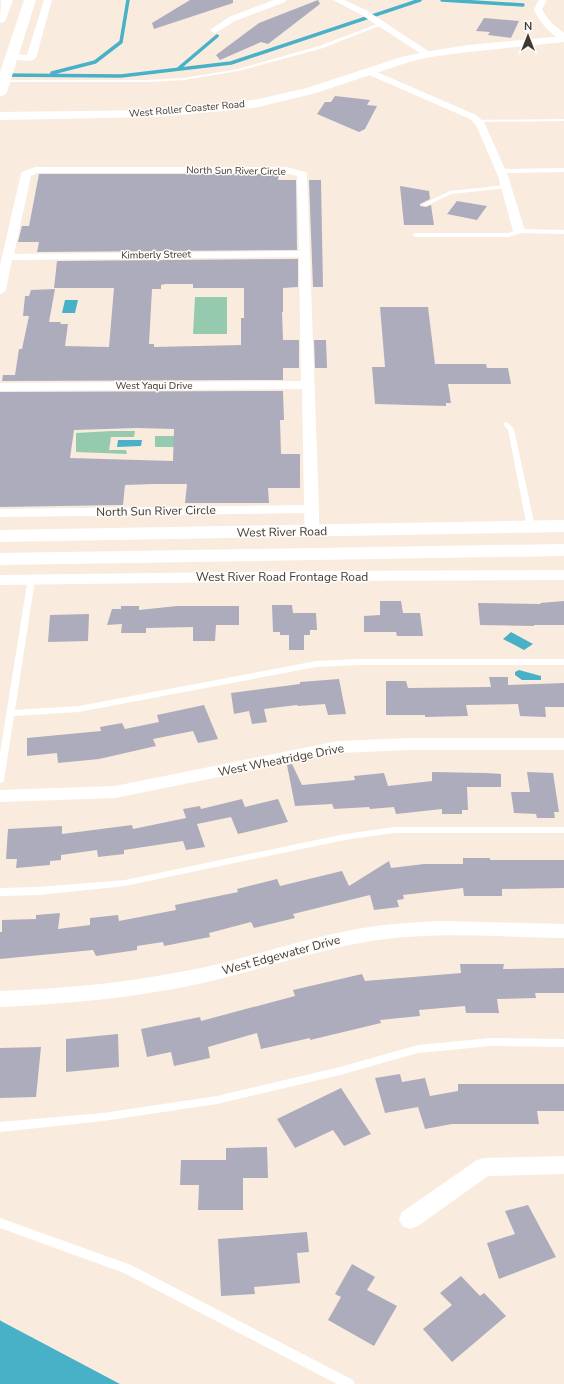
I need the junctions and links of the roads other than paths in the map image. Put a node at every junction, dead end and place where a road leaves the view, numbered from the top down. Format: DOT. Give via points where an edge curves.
graph roads {
  1 [pos="30,0"];
  2 [pos="48,0"];
  3 [pos="251,0"];
  4 [pos="282,0"];
  5 [pos="337,0"];
  6 [pos="543,0"];
  7 [pos="265,6"];
  8 [pos="382,24"];
  9 [pos="214,30"];
  10 [pos="564,38"];
  11 [pos="429,54"];
  12 [pos="370,72"];
  13 [pos="5,76"];
  14 [pos="0,116"];
  15 [pos="564,120"];
  16 [pos="477,121"];
  17 [pos="564,170"];
  18 [pos="501,171"];
  19 [pos="506,187"];
  20 [pos="424,205"];
  21 [pos="519,231"];
  22 [pos="564,232"];
  23 [pos="415,235"];
  24 [pos="304,254"];
  25 [pos="4,257"];
  26 [pos="0,290"];
  27 [pos="308,385"];
  28 [pos="0,387"];
  29 [pos="506,424"];
  30 [pos="312,509"];
  31 [pos="0,513"];
  32 [pos="564,526"];
  33 [pos="531,527"];
  34 [pos="312,531"];
  35 [pos="0,536"];
  36 [pos="564,550"];
  37 [pos="0,559"];
  38 [pos="564,576"];
  39 [pos="0,580"];
  40 [pos="31,580"];
  41 [pos="564,662"];
  42 [pos="11,713"];
  43 [pos="564,744"];
  44 [pos="0,780"];
  45 [pos="0,796"];
  46 [pos="564,830"];
  47 [pos="0,892"];
  48 [pos="564,931"];
  49 [pos="0,999"];
  50 [pos="564,1043"];
  51 [pos="0,1126"];
  52 [pos="564,1166"];
  53 [pos="410,1219"];
  54 [pos="0,1223"];
  55 [pos="349,1384"];
  1 -- 13 [label="main road"];
  2 -- 13 [label="street" via="31,58"];
  3 -- 7 [label="street"];
  4 -- 7 [label="street"];
  5 -- 8 [label="street"];
  6 -- 10 [label="street" via="538,9 540,15"];
  7 -- 9 [label="street" via="232,19"];
  8 -- 11 [label="street"];
  8 -- 13 [label="lane" via="321,47 238,70 184,79 147,81"];
  10 -- 11 [label="street, West Roller Coaster Road"];
  11 -- 12 [label="street, West Roller Coaster Road"];
  12 -- 14 [label="street, West Roller Coaster Road" via="297,95 226,108 133,114"];
  12 -- 16 [label="street"];
  15 -- 16 [label="lane"];
  16 -- 18 [label="street"];
  17 -- 18 [label="lane"];
  18 -- 19 [label="street"];
  19 -- 20 [label="lane" via="450,193"];
  19 -- 21 [label="street"];
  21 -- 22 [label="lane"];
  21 -- 23 [label="lane" via="509,235"];
  24 -- 25 [label="street, Kimberly Street"];
  24 -- 25 [label="street, North Sun River Circle" via="302,174 286,170 35,170 26,174"];
  24 -- 27 [label="street, North Sun River Circle"];
  25 -- 26 [label="street, North Sun River Circle"];
  27 -- 28 [label="street, West Yaqui Drive"];
  27 -- 30 [label="street, North Sun River Circle"];
  29 -- 33 [label="lane" via="511,429"];
  30 -- 31 [label="street, North Sun River Circle"];
  30 -- 34 [label="street, North Sun River Circle"];
  32 -- 33 [label="main road, West River Road"];
  33 -- 34 [label="main road, West River Road"];
  34 -- 35 [label="main road, West River Road"];
  36 -- 37 [label="main road, West River Road"];
  38 -- 40 [label="street, West River Road Frontage Road"];
  39 -- 40 [label="street, West River Road Frontage Road"];
  40 -- 42 [label="lane"];
  41 -- 42 [label="lane" via="316,664 79,709"];
  42 -- 44 [label="lane"];
  43 -- 45 [label="street, West Wheatridge Drive" via="410,744 338,747 115,792"];
  46 -- 47 [label="lane" via="394,830 345,837 125,883 39,892"];
  48 -- 49 [label="street, West Edgewater Drive" via="402,930 333,940 223,971 182,979 112,991 44,998"];
  50 -- 51 [label="lane" via="491,1042 418,1049 340,1071 217,1100 103,1117"];
  52 -- 53 [label="street" via="484,1167"];
  54 -- 55 [label="lane" via="128,1269"];
}
